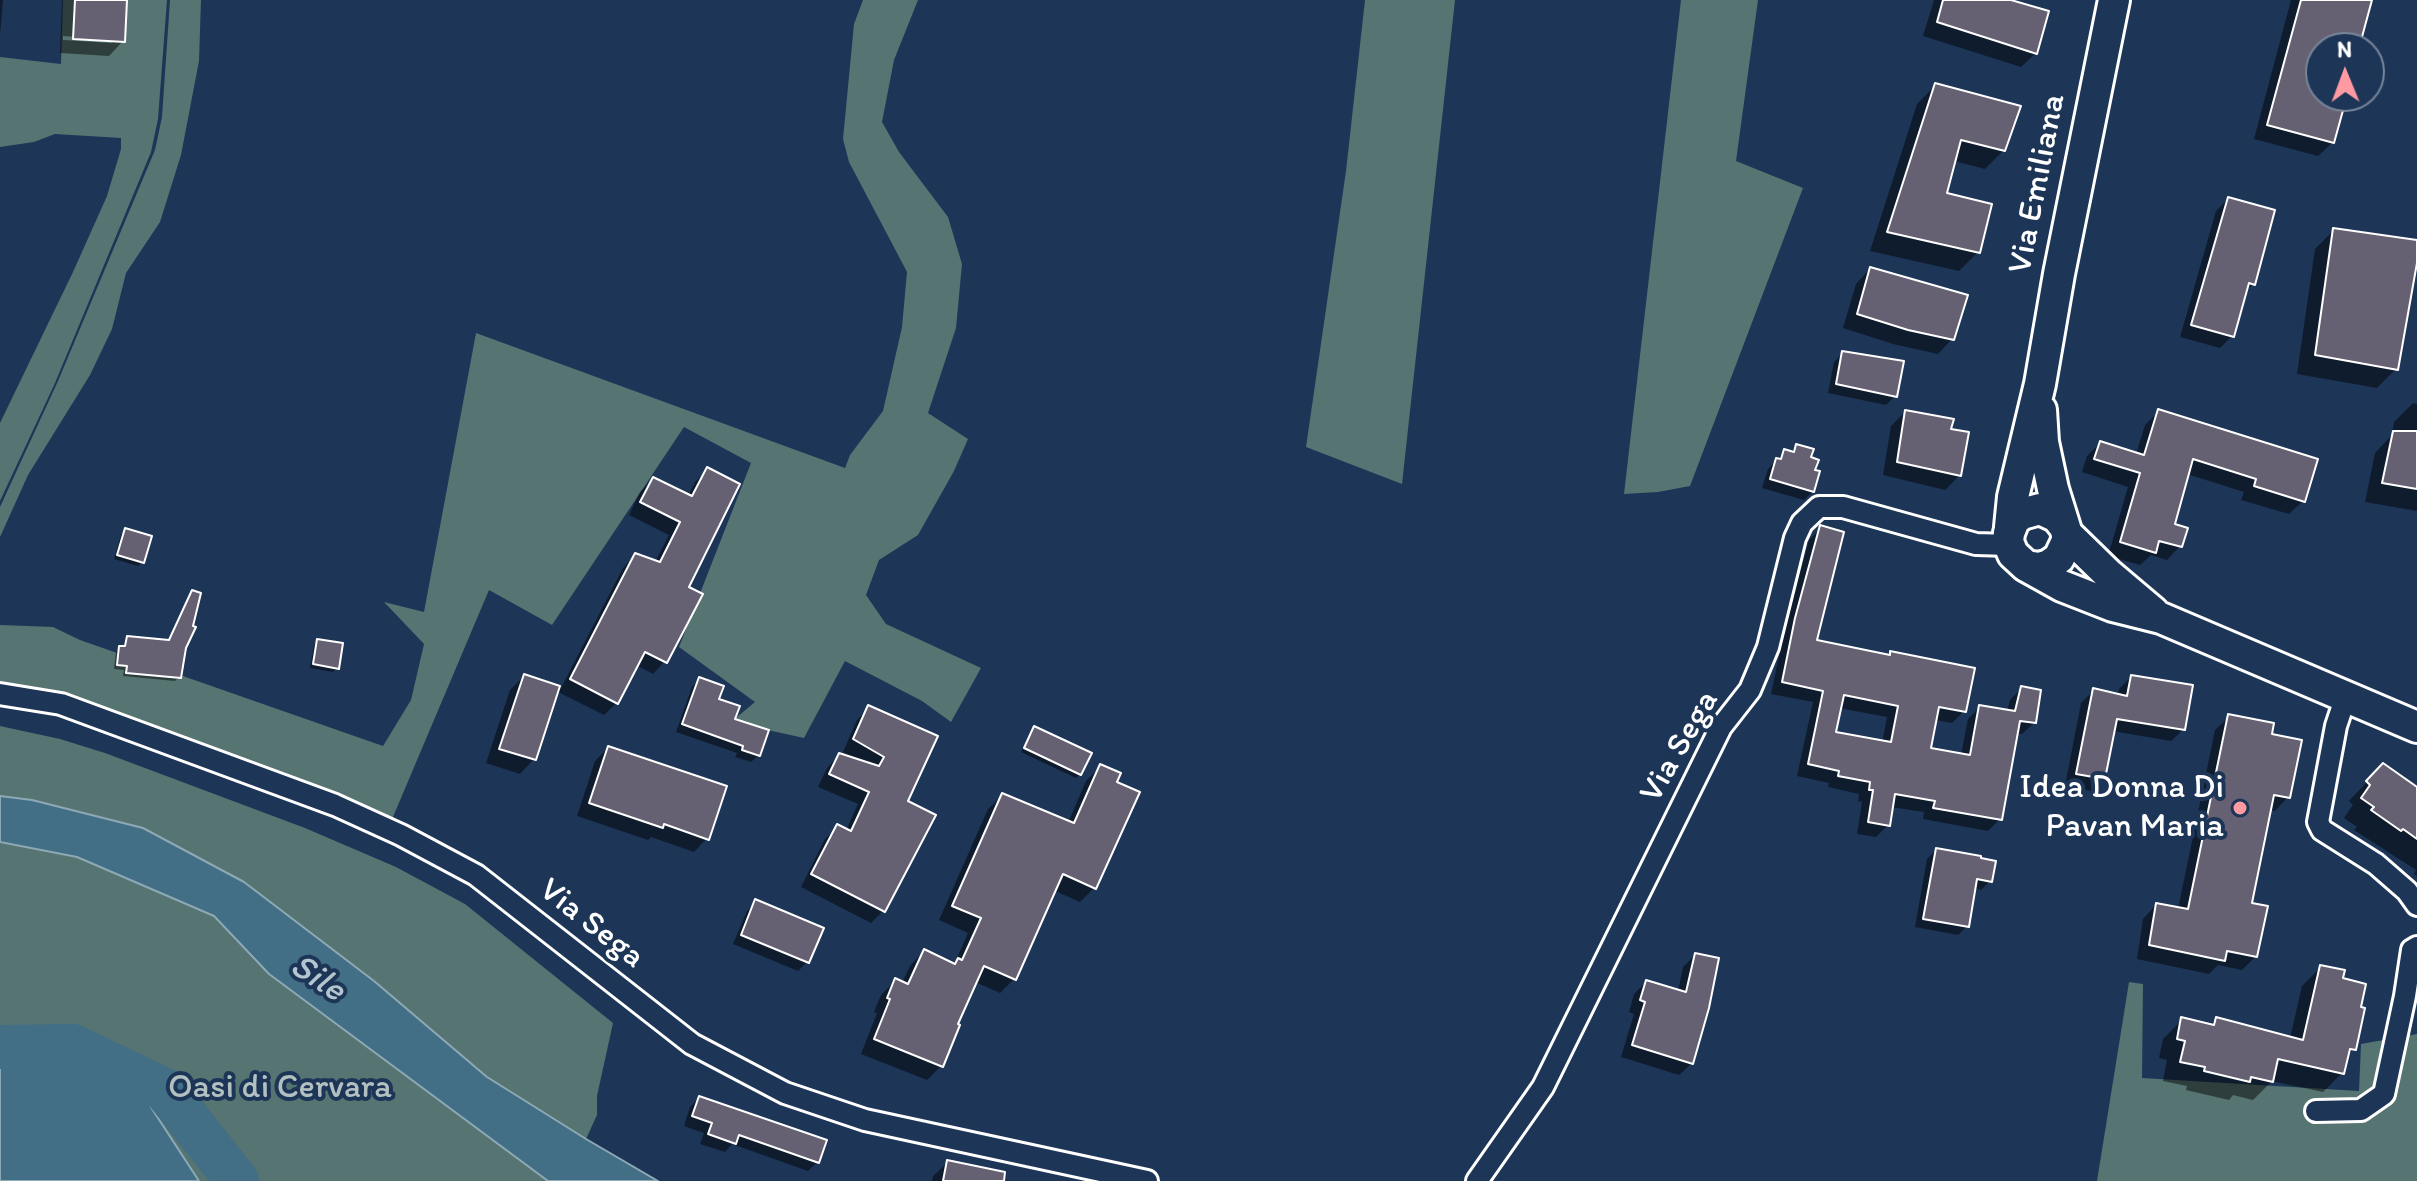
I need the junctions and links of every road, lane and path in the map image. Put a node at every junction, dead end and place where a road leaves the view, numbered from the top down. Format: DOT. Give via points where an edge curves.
graph roads {
  1 [pos="2114,0"];
  2 [pos="2040,384"];
  3 [pos="2066,530"];
  4 [pos="2015,546"];
  5 [pos="2161,618"];
  6 [pos="0,694"];
  7 [pos="2346,696"];
  8 [pos="2417,727"];
  9 [pos="2417,905"];
  10 [pos="2417,947"];
  11 [pos="2316,1111"];
  12 [pos="1147,1181"];
  13 [pos="1477,1181"];
  1 -- 2 [label="main road, Via Emiliana"];
  2 -- 3 [label="main road, Via Emiliana" via="2043,442"];
  2 -- 4 [label="main road, Via Emiliana" via="2013,497"];
  3 -- 4 [label="main road" via="2065,549 2049,565 2039,568"];
  3 -- 4 [label="main road, Via Emiliana" via="2057,517 2040,509 2022,514"];
  3 -- 5 [label="main road, Via Emiliana"];
  4 -- 5 [label="main road, Via Emiliana" via="2075,591"];
  4 -- 13 [label="street, Via Sega" via="1976,544 1843,507 1819,507 1802,523 1768,647 1750,690 1721,727 1543,1087"];
  5 -- 7 [label="main road, Via Emiliana"];
  6 -- 12 [label="street, Via Sega" via="61,704 335,805 401,835 476,875 692,1044 785,1093 865,1120"];
  7 -- 8 [label="main road, Via Emiliana"];
  7 -- 9 [label="street" via="2318,822 2322,830 2376,864"];
  10 -- 11 [label="street" via="2412,950 2384,1094 2361,1110"];
}
